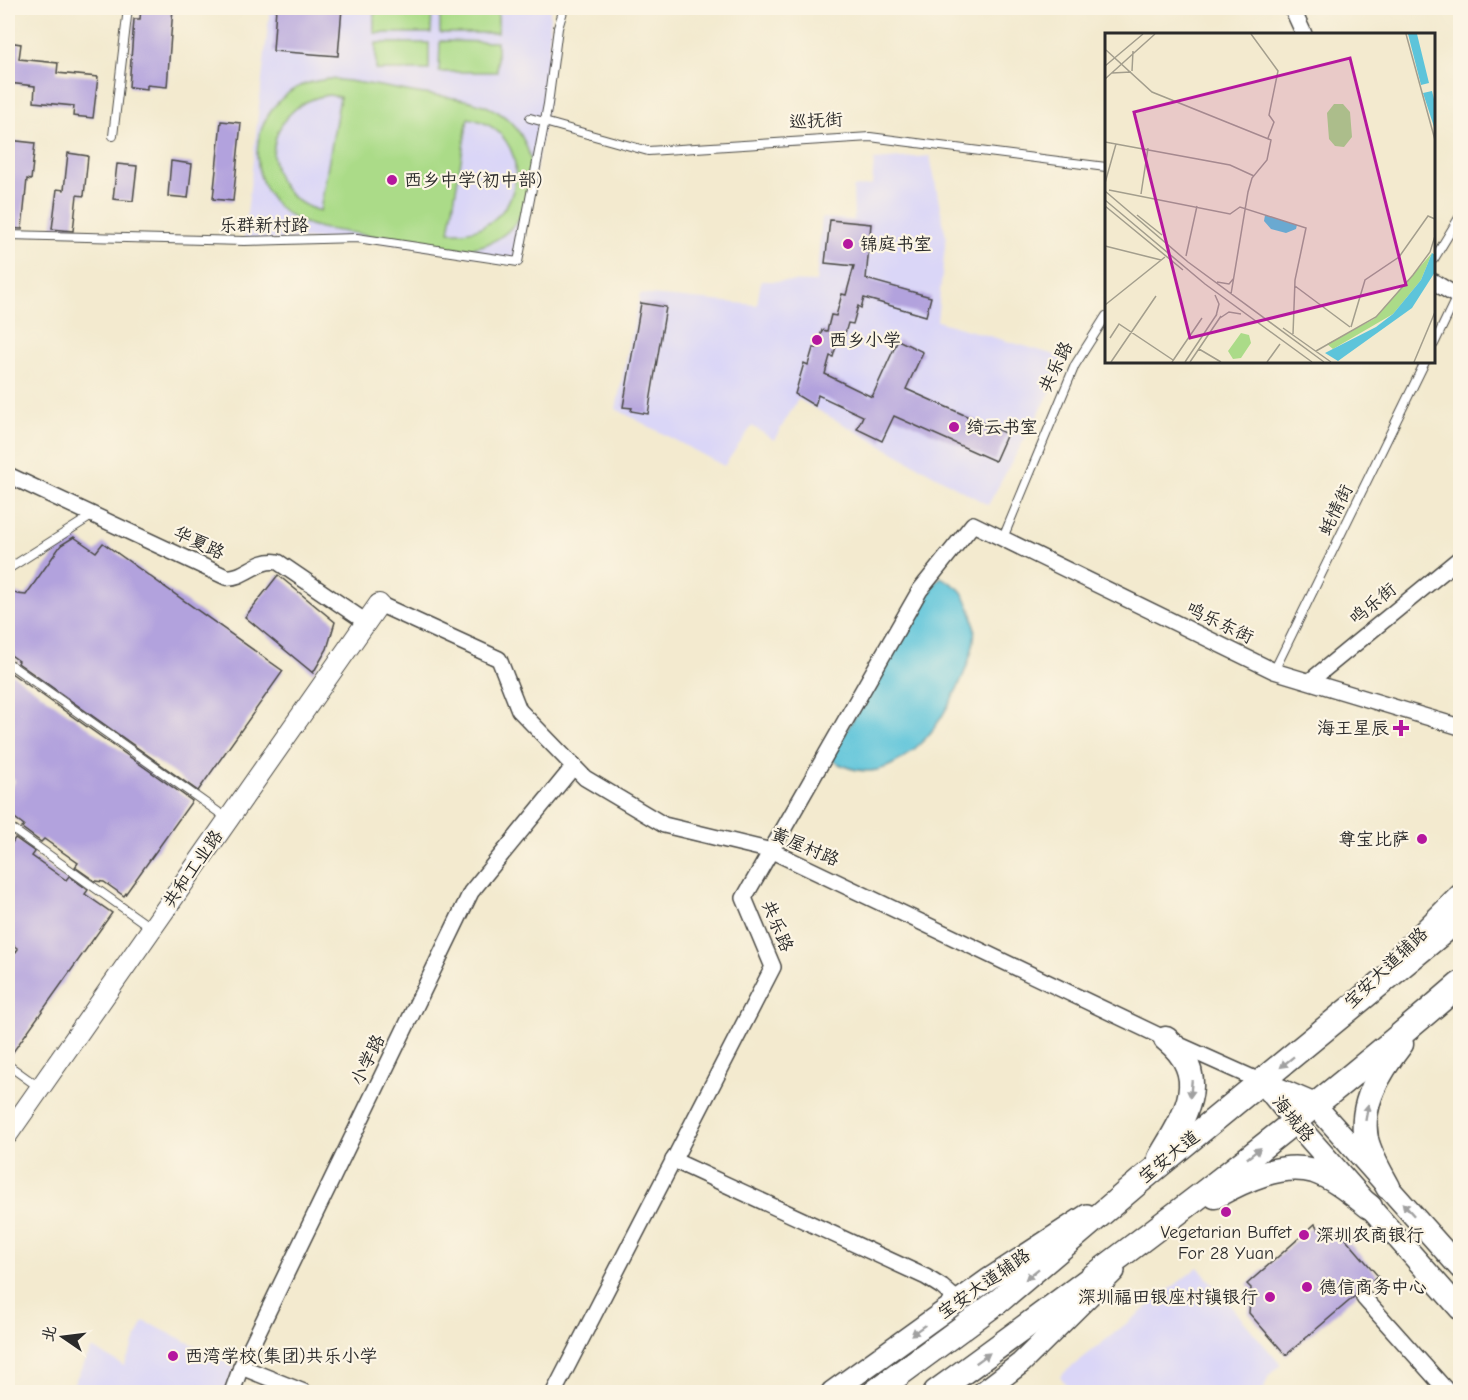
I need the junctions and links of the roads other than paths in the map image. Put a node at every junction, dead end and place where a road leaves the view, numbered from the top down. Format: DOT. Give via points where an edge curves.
graph roads {
  1 [pos="128,8"];
  2 [pos="564,8"];
  3 [pos="1292,8"];
  4 [pos="1304,33"];
  5 [pos="530,118"];
  6 [pos="545,122"];
  7 [pos="112,136"];
  8 [pos="1105,167"];
  9 [pos="1461,216"];
  10 [pos="8,235"];
  11 [pos="1435,257"];
  12 [pos="1435,283"];
  13 [pos="1459,297"];
  14 [pos="1105,319"];
  15 [pos="1435,342"];
  16 [pos="1425,363"];
  17 [pos="8,475"];
  18 [pos="93,515"];
  19 [pos="974,524"];
  20 [pos="1003,538"];
  21 [pos="1461,558"];
  22 [pos="8,569"];
  23 [pos="379,604"];
  24 [pos="366,622"];
  25 [pos="8,663"];
  26 [pos="1274,671"];
  27 [pos="1310,681"];
  28 [pos="1461,727"];
  29 [pos="574,766"];
  30 [pos="228,819"];
  31 [pos="8,826"];
  32 [pos="772,851"];
  33 [pos="1461,895"];
  34 [pos="1461,918"];
  35 [pos="152,928"];
  36 [pos="1461,984"];
  37 [pos="1461,990"];
  38 [pos="1423,1016"];
  39 [pos="1166,1039"];
  40 [pos="1311,1042"];
  41 [pos="8,1065"];
  42 [pos="1262,1082"];
  43 [pos="40,1088"];
  44 [pos="1314,1104"];
  45 [pos="1294,1121"];
  46 [pos="8,1134"];
  47 [pos="673,1160"];
  48 [pos="1146,1176"];
  49 [pos="1388,1187"];
  50 [pos="1370,1207"];
  51 [pos="1158,1228"];
  52 [pos="1461,1268"];
  53 [pos="1364,1298"];
  54 [pos="958,1301"];
  55 [pos="1461,1309"];
  56 [pos="242,1367"];
  57 [pos="232,1392"];
  58 [pos="304,1392"];
  59 [pos="554,1392"];
  60 [pos="832,1392"];
  61 [pos="875,1392"];
  62 [pos="936,1392"];
  63 [pos="983,1392"];
  64 [pos="1448,1392"];
  1 -- 7 [label="lane"];
  2 -- 6 [label="lane"];
  3 -- 4 [label="street"];
  5 -- 6 [label="lane, 巡抚街"];
  6 -- 8 [label="lane, 巡抚街" via="648,151 870,137"];
  6 -- 10 [label="lane, 乐群新村路" via="518,262 357,238 244,241"];
  9 -- 11 [label="lane"];
  12 -- 13 [label="street"];
  13 -- 15 [label="lane"];
  14 -- 20 [label="lane, 共乐路" via="1075,365"];
  16 -- 26 [label="lane, 蚝情街"];
  17 -- 18 [label="street, 华夏路"];
  18 -- 22 [label="lane"];
  18 -- 24 [label="street, 华夏路" via="226,577 232,578 262,562 278,562"];
  19 -- 20 [label="street, 鸣乐东街"];
  19 -- 32 [label="street, 共乐路" via="920,590"];
  20 -- 26 [label="street, 鸣乐东街"];
  21 -- 27 [label="street, 鸣乐街"];
  23 -- 24 [label="street, 共和工业路"];
  23 -- 29 [label="street, 黄屋村路" via="499,659 519,710"];
  24 -- 30 [label="street, 共和工业路"];
  25 -- 30 [label="lane"];
  26 -- 27 [label="street, 鸣乐东街"];
  27 -- 28 [label="street, 鸣乐东街"];
  29 -- 32 [label="street, 黄屋村路" via="585,778 664,825"];
  29 -- 56 [label="street, 小学路" via="471,892"];
  30 -- 35 [label="street, 共和工业路"];
  31 -- 35 [label="lane"];
  32 -- 39 [label="street, 黄屋村路"];
  32 -- 47 [label="street, 共乐路" via="744,898 773,967"];
  33 -- 40 [label="main road, 宝安大道辅路"];
  34 -- 40 [label="main road, 宝安大道"];
  35 -- 43 [label="street, 共和工业路"];
  36 -- 38 [label="main road"];
  37 -- 38 [label="main road"];
  38 -- 44 [label="main road"];
  49 -- 38 [label="main road, one-way" via="1367,1141 1366,1111 1391,1057"];
  39 -- 42 [label="street, 黄屋村路"];
  39 -- 48 [label="main road, one-way" via="1176,1047 1190,1072 1190,1097 1185,1113"];
  40 -- 42 [label="main road, 宝安大道, one-way"];
  41 -- 43 [label="lane"];
  42 -- 44 [label="main road, 海城路"];
  42 -- 45 [label="main road, 海城路"];
  42 -- 48 [label="main road, 宝安大道"];
  43 -- 46 [label="street, 共和工业路"];
  44 -- 45 [label="main road"];
  44 -- 49 [label="main road, 海城路"];
  45 -- 50 [label="main road, 海城路"];
  51 -- 45 [label="main road, one-way"];
  47 -- 54 [label="street" via="926,1277"];
  47 -- 59 [label="street, 共乐路"];
  48 -- 54 [label="main road, 宝安大道辅路"];
  48 -- 61 [label="main road, 宝安大道, one-way" via="1000,1300"];
  52 -- 49 [label="main road, 海城路, one-way"];
  50 -- 51 [label="main road" via="1315,1172 1287,1169 1269,1172 1221,1192"];
  50 -- 55 [label="main road, 海城路"];
  62 -- 51 [label="main road, one-way"];
  51 -- 63 [label="main road" via="1021,1363"];
  53 -- 64 [label="street"];
  54 -- 60 [label="main road, 宝安大道辅路, one-way"];
  56 -- 57 [label="street, 小学路"];
  56 -- 58 [label="street"];
}
